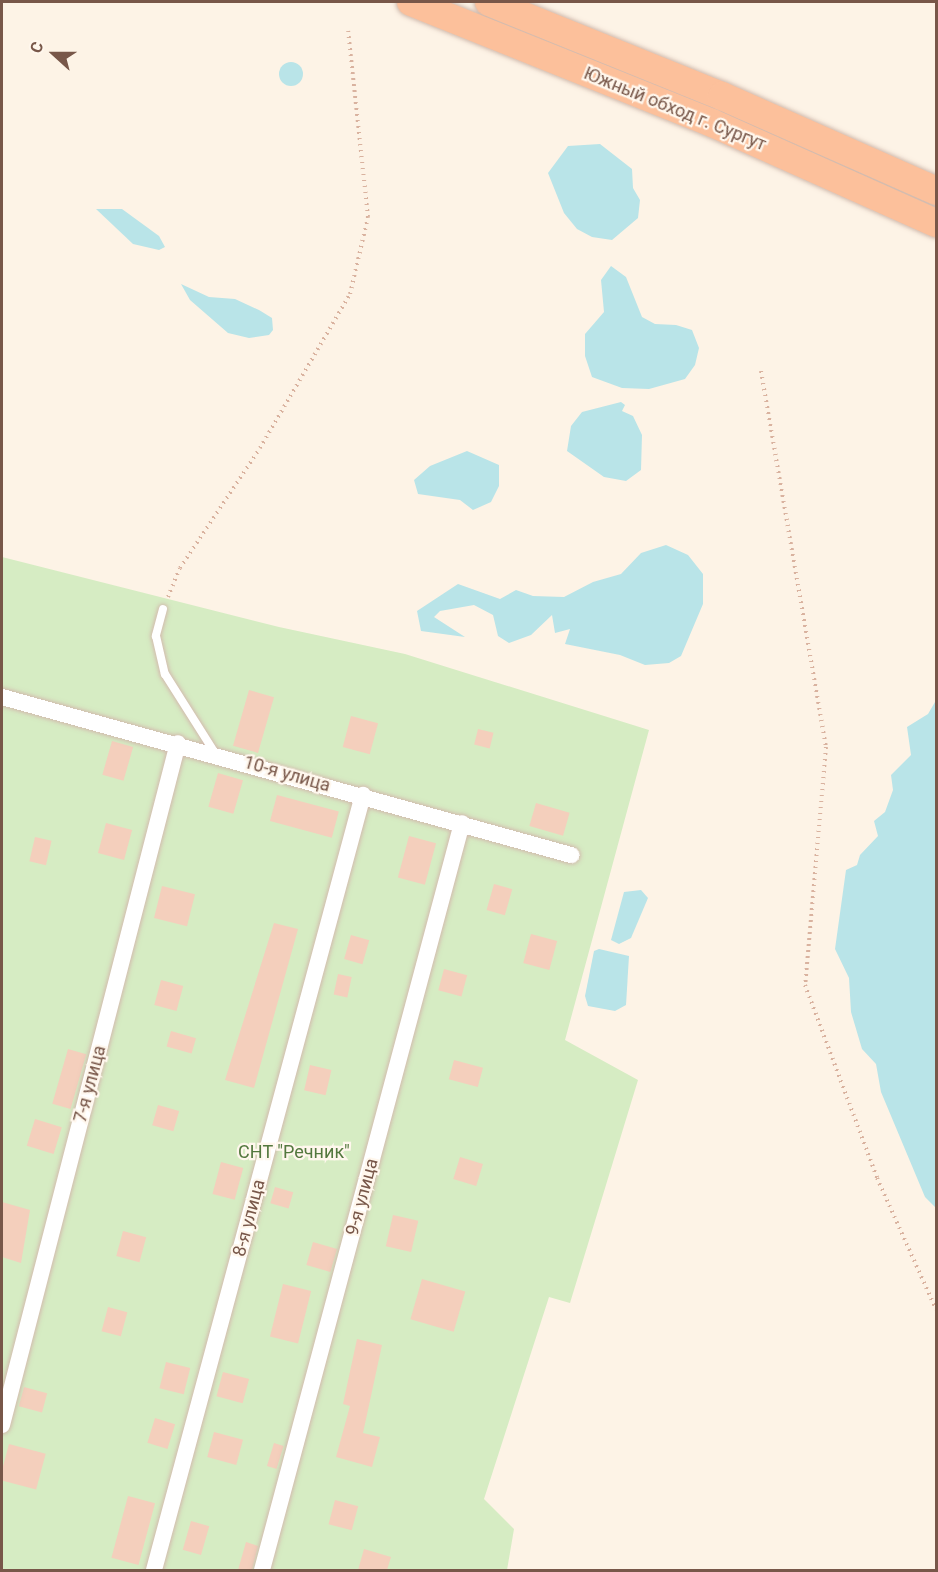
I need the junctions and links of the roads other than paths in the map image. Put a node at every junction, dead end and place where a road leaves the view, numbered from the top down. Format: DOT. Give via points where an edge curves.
graph roads {
  1 [pos="411,2"];
  2 [pos="489,2"];
  3 [pos="936,191"];
  4 [pos="936,223"];
  5 [pos="163,609"];
  6 [pos="2,697"];
  7 [pos="178,743"];
  8 [pos="215,753"];
  9 [pos="363,795"];
  10 [pos="462,823"];
  11 [pos="571,855"];
  12 [pos="2,1425"];
  13 [pos="154,1570"];
  14 [pos="262,1570"];
  1 -- 4 [label="highway, Южный обход г. Сургут" via="712,123"];
  2 -- 3 [label="highway, Южный обход г. Сургут" via="723,96"];
  5 -- 8 [label="lane" via="156,636 165,674"];
  6 -- 7 [label="street, 10-я улица"];
  7 -- 8 [label="street, 10-я улица"];
  7 -- 12 [label="street, 7-я улица"];
  8 -- 9 [label="street, 10-я улица"];
  9 -- 10 [label="street, 10-я улица"];
  9 -- 13 [label="street, 8-я улица"];
  10 -- 11 [label="street, 10-я улица"];
  10 -- 14 [label="street, 9-я улица"];
}
